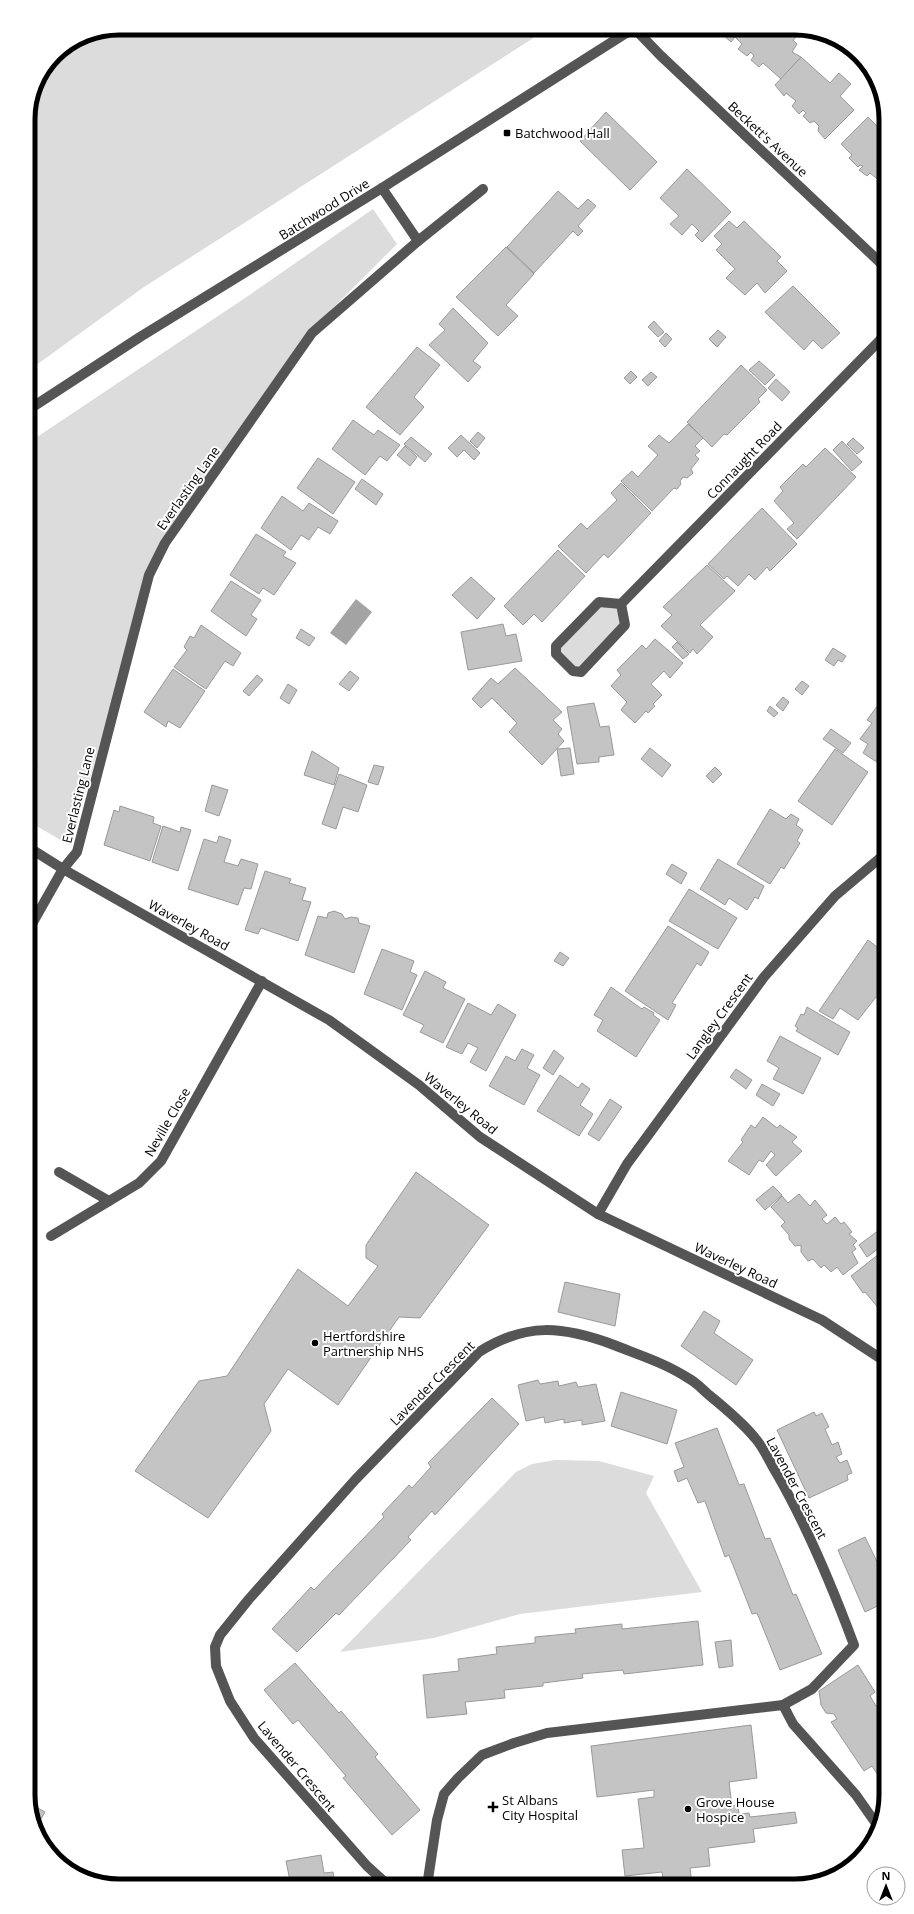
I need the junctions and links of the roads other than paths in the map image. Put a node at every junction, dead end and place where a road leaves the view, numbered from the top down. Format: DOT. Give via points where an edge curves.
graph roads {
  1 [pos="623,35"];
  2 [pos="641,35"];
  3 [pos="382,188"];
  4 [pos="483,189"];
  5 [pos="418,241"];
  6 [pos="879,261"];
  7 [pos="879,341"];
  8 [pos="35,405"];
  9 [pos="621,604"];
  10 [pos="35,851"];
  11 [pos="879,859"];
  12 [pos="63,869"];
  13 [pos="35,919"];
  14 [pos="262,981"];
  15 [pos="59,1172"];
  16 [pos="109,1201"];
  17 [pos="598,1214"];
  18 [pos="52,1236"];
  19 [pos="879,1357"];
  20 [pos="783,1705"];
  21 [pos="875,1821"];
  22 [pos="381,1879"];
  23 [pos="428,1879"];
  1 -- 3 [label="street, Batchwood Drive"];
  2 -- 6 [label="street, Beckett's Avenue"];
  3 -- 5 [label="street"];
  3 -- 8 [label="street, Batchwood Drive"];
  4 -- 5 [label="street, Everlasting Lane"];
  5 -- 12 [label="street, Everlasting Lane" via="312,334 166,543 149,575 77,852"];
  7 -- 9 [label="street, Connaught Road"];
  9 -- 9 [label="street" via="599,602 556,646 556,654 573,671 581,672 625,626"];
  10 -- 12 [label="street, Waverley Road"];
  11 -- 17 [label="street, Langley Crescent" via="835,896 764,977 627,1164"];
  12 -- 13 [label="street, Everlasting Lane"];
  12 -- 14 [label="street, Waverley Road"];
  14 -- 16 [label="street, Neville Close" via="161,1161 139,1183"];
  14 -- 17 [label="street, Waverley Road" via="329,1020 419,1085 480,1137"];
  15 -- 16 [label="street"];
  16 -- 18 [label="street, Neville Close"];
  17 -- 19 [label="street, Waverley Road" via="822,1320"];
  20 -- 21 [label="street" via="793,1724 856,1795"];
  20 -- 22 [label="street, Lavender Crescent" via="812,1689 854,1645 834,1591 787,1491 756,1439 725,1408 689,1378 651,1359 588,1336 561,1330 516,1334 496,1341 479,1352 355,1480 249,1599 220,1635 215,1647 216,1666 230,1701 254,1738"];
  20 -- 23 [label="street, Lavender Crescent" via="547,1733 482,1755 444,1794 437,1820"];
}
